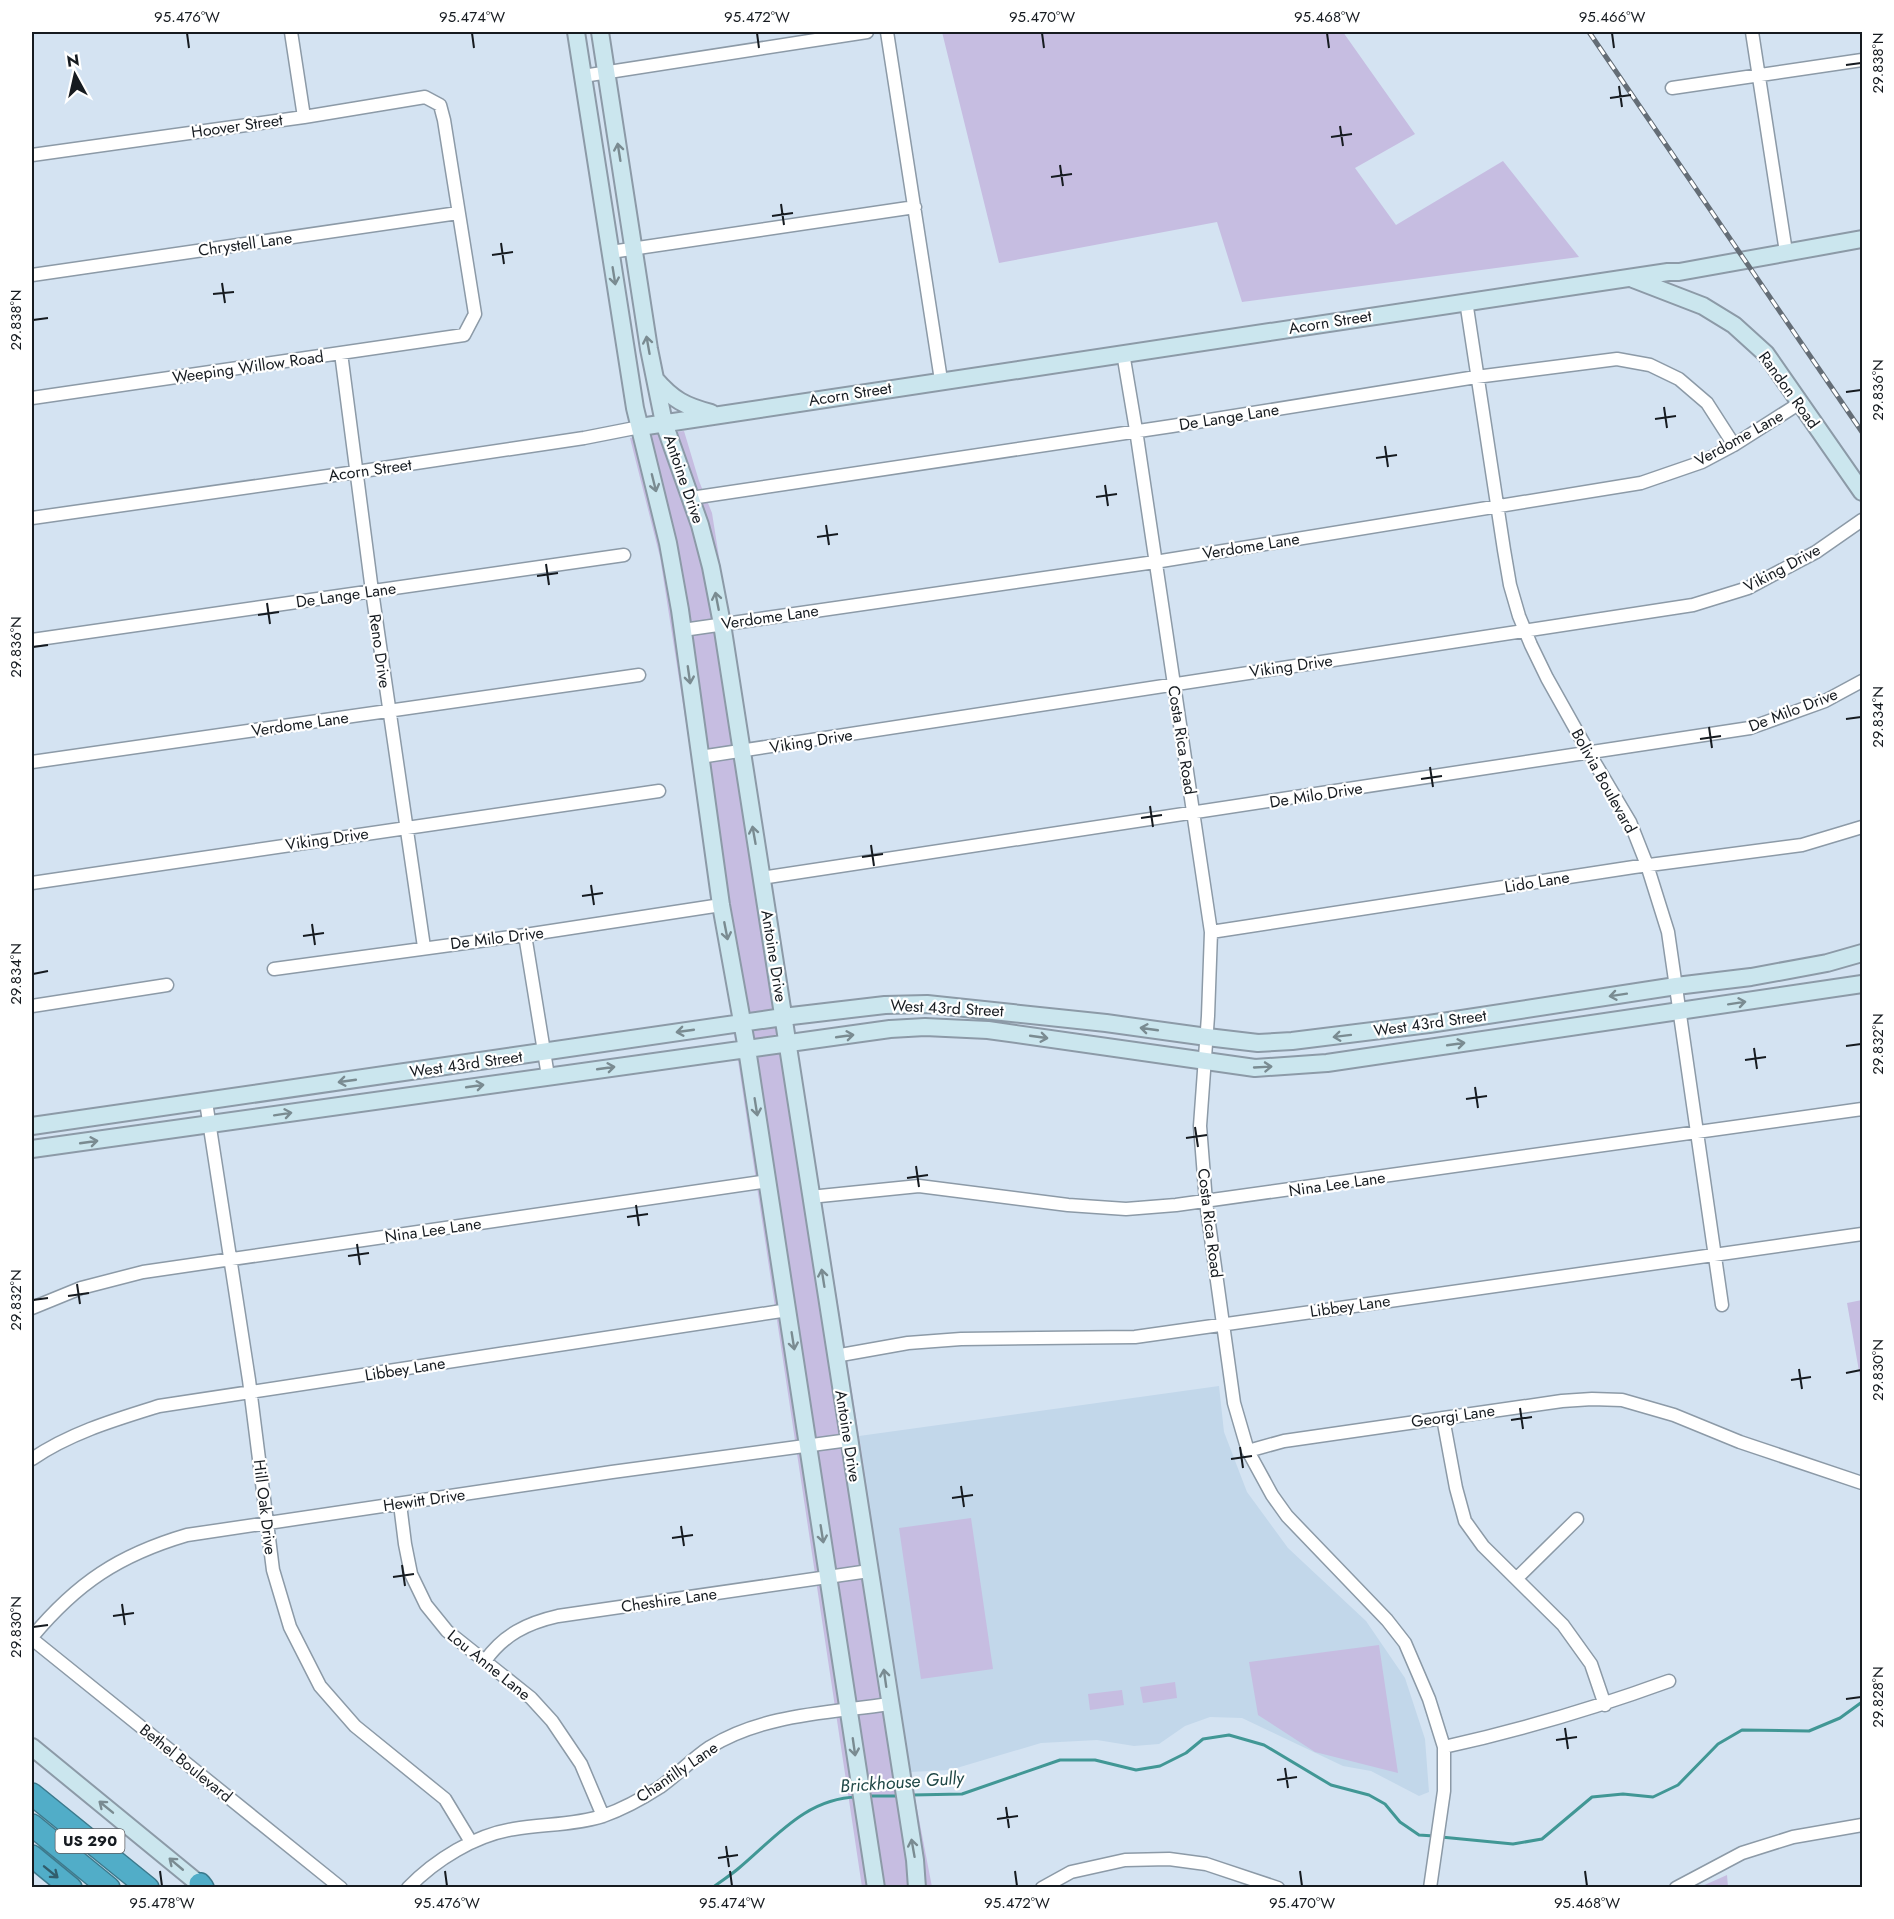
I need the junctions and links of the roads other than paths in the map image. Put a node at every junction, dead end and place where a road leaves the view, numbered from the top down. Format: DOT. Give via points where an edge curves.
graph roads {
  1 [pos="291,32"];
  2 [pos="576,32"];
  3 [pos="600,32"];
  4 [pos="867,32"];
  5 [pos="887,32"];
  6 [pos="1752,32"];
  7 [pos="1863,60"];
  8 [pos="606,72"];
  9 [pos="1758,75"];
  10 [pos="583,76"];
  11 [pos="1672,88"];
  12 [pos="304,117"];
  13 [pos="32,155"];
  14 [pos="915,207"];
  15 [pos="458,213"];
  16 [pos="1863,239"];
  17 [pos="633,249"];
  18 [pos="611,252"];
  19 [pos="1786,252"];
  20 [pos="32,275"];
  21 [pos="1632,278"];
  22 [pos="1466,301"];
  23 [pos="341,353"];
  24 [pos="1123,353"];
  25 [pos="1476,377"];
  26 [pos="655,379"];
  27 [pos="940,380"];
  28 [pos="32,398"];
  29 [pos="1800,403"];
  30 [pos="718,415"];
  31 [pos="652,425"];
  32 [pos="1136,430"];
  33 [pos="1734,445"];
  34 [pos="356,472"];
  35 [pos="1863,492"];
  36 [pos="691,498"];
  37 [pos="1496,506"];
  38 [pos="32,518"];
  39 [pos="1863,520"];
  40 [pos="624,555"];
  41 [pos="1155,562"];
  42 [pos="372,591"];
  43 [pos="722,624"];
  44 [pos="683,630"];
  45 [pos="1525,632"];
  46 [pos="32,640"];
  47 [pos="639,675"];
  48 [pos="1863,681"];
  49 [pos="1174,684"];
  50 [pos="389,711"];
  51 [pos="741,752"];
  52 [pos="1589,753"];
  53 [pos="700,757"];
  54 [pos="32,762"];
  55 [pos="659,792"];
  56 [pos="1193,812"];
  57 [pos="407,827"];
  58 [pos="1863,827"];
  59 [pos="1647,865"];
  60 [pos="761,878"];
  61 [pos="32,883"];
  62 [pos="721,905"];
  63 [pos="1211,932"];
  64 [pos="525,935"];
  65 [pos="424,947"];
  66 [pos="1863,953"];
  67 [pos="1827,963"];
  68 [pos="274,969"];
  69 [pos="1863,984"];
  70 [pos="167,985"];
  71 [pos="1676,986"];
  72 [pos="1831,988"];
  73 [pos="32,1006"];
  74 [pos="990,1009"];
  75 [pos="1679,1012"];
  76 [pos="783,1017"];
  77 [pos="743,1023"];
  78 [pos="1430,1024"];
  79 [pos="988,1030"];
  80 [pos="1206,1038"];
  81 [pos="788,1044"];
  82 [pos="1433,1047"];
  83 [pos="747,1049"];
  84 [pos="545,1052"];
  85 [pos="1205,1061"];
  86 [pos="549,1076"];
  87 [pos="375,1077"];
  88 [pos="378,1100"];
  89 [pos="206,1102"];
  90 [pos="1863,1109"];
  91 [pos="32,1126"];
  92 [pos="209,1126"];
  93 [pos="1698,1133"];
  94 [pos="32,1149"];
  95 [pos="768,1181"];
  96 [pos="810,1197"];
  97 [pos="1206,1202"];
  98 [pos="1863,1234"];
  99 [pos="1714,1255"];
  100 [pos="229,1260"];
  101 [pos="1722,1305"];
  102 [pos="32,1308"];
  103 [pos="788,1310"];
  104 [pos="1223,1324"];
  105 [pos="835,1356"];
  106 [pos="250,1392"];
  107 [pos="1443,1418"];
  108 [pos="849,1440"];
  109 [pos="808,1446"];
  110 [pos="1248,1451"];
  111 [pos="32,1459"];
  112 [pos="1863,1483"];
  113 [pos="400,1504"];
  114 [pos="1577,1519"];
  115 [pos="267,1523"];
  116 [pos="869,1571"];
  117 [pos="829,1577"];
  118 [pos="1517,1578"];
  119 [pos="32,1638"];
  120 [pos="484,1661"];
  121 [pos="1669,1681"];
  122 [pos="889,1704"];
  123 [pos="1605,1705"];
  124 [pos="848,1710"];
  125 [pos="32,1747"];
  126 [pos="1444,1747"];
  127 [pos="32,1794"];
  128 [pos="603,1816"];
  129 [pos="1863,1825"];
  130 [pos="32,1826"];
  131 [pos="471,1842"];
  132 [pos="32,1856"];
  133 [pos="203,1886"];
  134 [pos="71,1887"];
  135 [pos="109,1887"];
  136 [pos="147,1887"];
  137 [pos="340,1887"];
  138 [pos="408,1887"];
  139 [pos="876,1887"];
  140 [pos="917,1887"];
  141 [pos="1042,1887"];
  142 [pos="1278,1887"];
  143 [pos="1430,1887"];
  144 [pos="1676,1887"];
  1 -- 12 [label="street"];
  2 -- 10 [label="main road, Antoine Drive"];
  3 -- 8 [label="main road, Antoine Drive"];
  4 -- 8 [label="street"];
  5 -- 14 [label="street"];
  6 -- 9 [label="street"];
  7 -- 9 [label="street"];
  8 -- 10 [label="street"];
  17 -- 8 [label="main road, Antoine Drive, one-way"];
  9 -- 11 [label="street"];
  9 -- 19 [label="street"];
  10 -- 18 [label="main road, Antoine Drive"];
  12 -- 13 [label="street, Hoover Street"];
  12 -- 15 [label="street, Hoover Street" via="425,97 440,105"];
  14 -- 17 [label="street"];
  14 -- 27 [label="street"];
  15 -- 20 [label="street, Chrystell Lane"];
  15 -- 23 [label="street, Weeping Willow Road" via="475,314 464,335"];
  16 -- 19 [label="main road, Acorn Street"];
  17 -- 18 [label="street"];
  26 -- 17 [label="main road, Antoine Drive, one-way"];
  18 -- 31 [label="main road, Antoine Drive, one-way" via="627,355"];
  19 -- 21 [label="main road, Acorn Street"];
  21 -- 22 [label="main road, Acorn Street"];
  21 -- 29 [label="main road, Randon Road" via="1703,306 1734,325 1766,354"];
  22 -- 24 [label="main road, Acorn Street"];
  22 -- 25 [label="street, Bolivia Boulevard"];
  23 -- 28 [label="street, Weeping Willow Road"];
  23 -- 34 [label="street, Reno Drive"];
  24 -- 27 [label="main road, Acorn Street"];
  24 -- 32 [label="street, Costa Rica Road"];
  25 -- 32 [label="street, De Lange Lane"];
  25 -- 33 [label="street, De Lange Lane" via="1617,359 1650,365 1679,379 1707,403"];
  25 -- 37 [label="street, Bolivia Boulevard"];
  26 -- 30 [label="main road" via="681,403"];
  26 -- 31 [label="main road, Antoine Drive"];
  27 -- 30 [label="main road, Acorn Street"];
  29 -- 33 [label="street, Verdome Lane"];
  29 -- 35 [label="main road, Randon Road"];
  30 -- 31 [label="main road, Acorn Street"];
  31 -- 34 [label="street, Acorn Street"];
  31 -- 36 [label="main road, Antoine Drive" via="668,456 679,465"];
  31 -- 44 [label="main road, Antoine Drive, one-way"];
  32 -- 36 [label="street, De Lange Lane"];
  32 -- 41 [label="street, Costa Rica Road"];
  33 -- 37 [label="street, Verdome Lane" via="1702,462 1641,483"];
  34 -- 38 [label="street, Acorn Street"];
  34 -- 42 [label="street, Reno Drive"];
  43 -- 36 [label="main road, Antoine Drive, one-way"];
  37 -- 41 [label="street, Verdome Lane"];
  37 -- 45 [label="street, Bolivia Boulevard" via="1509,585"];
  39 -- 45 [label="street, Viking Drive" via="1816,552 1748,588 1693,605"];
  40 -- 42 [label="street, De Lange Lane"];
  41 -- 43 [label="street, Verdome Lane"];
  41 -- 49 [label="street, Costa Rica Road"];
  42 -- 46 [label="street, De Lange Lane"];
  42 -- 50 [label="street, Reno Drive"];
  43 -- 44 [label="street, Verdome Lane"];
  43 -- 51 [label="main road, Antoine Drive"];
  44 -- 53 [label="main road, Antoine Drive, one-way"];
  45 -- 49 [label="street, Viking Drive"];
  45 -- 52 [label="street, Bolivia Boulevard"];
  47 -- 50 [label="street, Verdome Lane"];
  48 -- 52 [label="street, De Milo Drive" via="1825,701 1750,728"];
  49 -- 51 [label="street, Viking Drive"];
  49 -- 56 [label="street, Costa Rica Road"];
  50 -- 54 [label="street, Verdome Lane"];
  50 -- 57 [label="street, Reno Drive"];
  51 -- 53 [label="street, Viking Drive"];
  60 -- 51 [label="main road, Antoine Drive, one-way"];
  52 -- 56 [label="street, De Milo Drive"];
  52 -- 59 [label="street, Bolivia Boulevard" via="1630,822"];
  53 -- 62 [label="main road, Antoine Drive"];
  55 -- 57 [label="street, Viking Drive"];
  56 -- 60 [label="street, De Milo Drive"];
  56 -- 63 [label="street, Costa Rica Road"];
  57 -- 61 [label="street, Viking Drive"];
  57 -- 65 [label="street, Reno Drive"];
  58 -- 59 [label="street, Lido Lane" via="1802,845"];
  59 -- 63 [label="street, Lido Lane"];
  59 -- 71 [label="street, Bolivia Boulevard" via="1668,932"];
  60 -- 76 [label="main road, Antoine Drive"];
  62 -- 64 [label="street, De Milo Drive"];
  62 -- 77 [label="main road, Antoine Drive, one-way"];
  63 -- 80 [label="street, Costa Rica Road"];
  64 -- 65 [label="street, De Milo Drive"];
  64 -- 84 [label="street"];
  65 -- 68 [label="street, De Milo Drive"];
  66 -- 67 [label="main road, West 43rd Street"];
  67 -- 71 [label="main road, West 43rd Street"];
  67 -- 72 [label="main road"];
  69 -- 72 [label="main road, West 43rd Street"];
  70 -- 73 [label="street"];
  71 -- 75 [label="street, Bolivia Boulevard"];
  71 -- 78 [label="main road, West 43rd Street, one-way"];
  75 -- 72 [label="main road, West 43rd Street, one-way"];
  74 -- 76 [label="main road, West 43rd Street" via="885,1005"];
  74 -- 79 [label="main road"];
  80 -- 74 [label="main road, West 43rd Street, one-way"];
  82 -- 75 [label="main road, West 43rd Street, one-way"];
  75 -- 93 [label="street, Bolivia Boulevard"];
  76 -- 77 [label="main road, West 43rd Street"];
  76 -- 81 [label="main road, Antoine Drive"];
  77 -- 83 [label="main road, Antoine Drive"];
  77 -- 84 [label="main road, West 43rd Street, one-way"];
  78 -- 80 [label="main road, West 43rd Street, one-way" via="1292,1041 1258,1043"];
  78 -- 82 [label="main road"];
  81 -- 79 [label="main road, West 43rd Street, one-way" via="890,1029"];
  79 -- 85 [label="main road, West 43rd Street, one-way"];
  80 -- 85 [label="street, Costa Rica Road"];
  81 -- 83 [label="main road, West 43rd Street"];
  81 -- 96 [label="main road, Antoine Drive"];
  85 -- 82 [label="main road, West 43rd Street, one-way" via="1255,1068 1327,1063"];
  86 -- 83 [label="main road, West 43rd Street, one-way"];
  83 -- 95 [label="main road, Antoine Drive, one-way"];
  84 -- 86 [label="street"];
  84 -- 87 [label="main road, West 43rd Street"];
  85 -- 97 [label="street, Costa Rica Road" via="1200,1126"];
  88 -- 86 [label="main road, West 43rd Street, one-way"];
  87 -- 88 [label="main road"];
  87 -- 89 [label="main road, West 43rd Street, one-way"];
  92 -- 88 [label="main road, West 43rd Street, one-way"];
  89 -- 91 [label="main road, West 43rd Street"];
  89 -- 92 [label="street, Hill Oak Drive"];
  90 -- 93 [label="street, Nina Lee Lane"];
  94 -- 92 [label="main road, West 43rd Street, one-way"];
  92 -- 100 [label="street, Hill Oak Drive"];
  93 -- 97 [label="street, Nina Lee Lane"];
  93 -- 99 [label="street, Bolivia Boulevard"];
  95 -- 100 [label="street, Nina Lee Lane"];
  95 -- 103 [label="main road, Antoine Drive"];
  96 -- 97 [label="street, Nina Lee Lane" via="918,1186 1126,1209"];
  105 -- 96 [label="main road, Antoine Drive, one-way"];
  97 -- 104 [label="street, Costa Rica Road"];
  98 -- 99 [label="street, Libbey Lane"];
  99 -- 101 [label="street, Bolivia Boulevard"];
  99 -- 104 [label="street, Libbey Lane"];
  100 -- 102 [label="street, Nina Lee Lane" via="143,1272 81,1288"];
  100 -- 106 [label="street, Hill Oak Drive"];
  103 -- 106 [label="street, Libbey Lane"];
  103 -- 109 [label="main road, Antoine Drive, one-way"];
  104 -- 105 [label="street, Libbey Lane" via="1135,1336 908,1343"];
  104 -- 110 [label="street, Costa Rica Road" via="1234,1403"];
  105 -- 108 [label="main road, Antoine Drive"];
  106 -- 111 [label="street, Libbey Lane" via="159,1406 99,1424"];
  106 -- 115 [label="street, Hill Oak Drive"];
  107 -- 110 [label="street, Georgi Lane" via="1284,1441"];
  107 -- 112 [label="street, Georgi Lane" via="1562,1401 1623,1400"];
  107 -- 118 [label="street" via="1466,1521 1483,1546"];
  108 -- 109 [label="street, Hewitt Drive"];
  108 -- 116 [label="main road, Antoine Drive"];
  109 -- 113 [label="street, Hewitt Drive"];
  109 -- 117 [label="main road, Antoine Drive, one-way"];
  110 -- 126 [label="street, Costa Rica Road" via="1287,1516 1387,1620 1404,1643 1429,1699"];
  113 -- 115 [label="street, Hewitt Drive"];
  113 -- 120 [label="street, Lou Anne Lane" via="411,1574 426,1605 447,1631"];
  114 -- 118 [label="street"];
  115 -- 119 [label="street, Hewitt Drive" via="187,1535 118,1562 64,1601"];
  115 -- 131 [label="street, Hill Oak Drive" via="273,1570 290,1627 320,1686 355,1726 446,1799"];
  116 -- 117 [label="street, Cheshire Lane"];
  122 -- 116 [label="main road, Antoine Drive, one-way"];
  117 -- 120 [label="street, Cheshire Lane" via="537,1620 512,1632"];
  117 -- 124 [label="main road, Antoine Drive"];
  118 -- 123 [label="street" via="1563,1625 1592,1664"];
  119 -- 137 [label="street, Bethel Boulevard"];
  120 -- 128 [label="street, Lou Anne Lane" via="531,1698 552,1721 581,1764"];
  121 -- 123 [label="street"];
  122 -- 124 [label="street, Chantilly Lane"];
  140 -- 122 [label="main road, Antoine Drive, one-way"];
  123 -- 126 [label="street"];
  124 -- 128 [label="street, Chantilly Lane" via="770,1721 747,1730 710,1747 660,1787"];
  124 -- 139 [label="main road, Antoine Drive, one-way"];
  133 -- 125 [label="main road, one-way"];
  126 -- 143 [label="street, Costa Rica Road" via="1444,1791"];
  127 -- 136 [label="highway, US 290"];
  128 -- 131 [label="street, Chantilly Lane" via="510,1830"];
  129 -- 144 [label="street" via="1793,1837 1742,1853"];
  130 -- 135 [label="highway"];
  131 -- 138 [label="street, Chantilly Lane"];
  132 -- 134 [label="highway, US 290, one-way"];
  141 -- 142 [label="street" via="1071,1872 1125,1860 1169,1858 1206,1864"];
}
